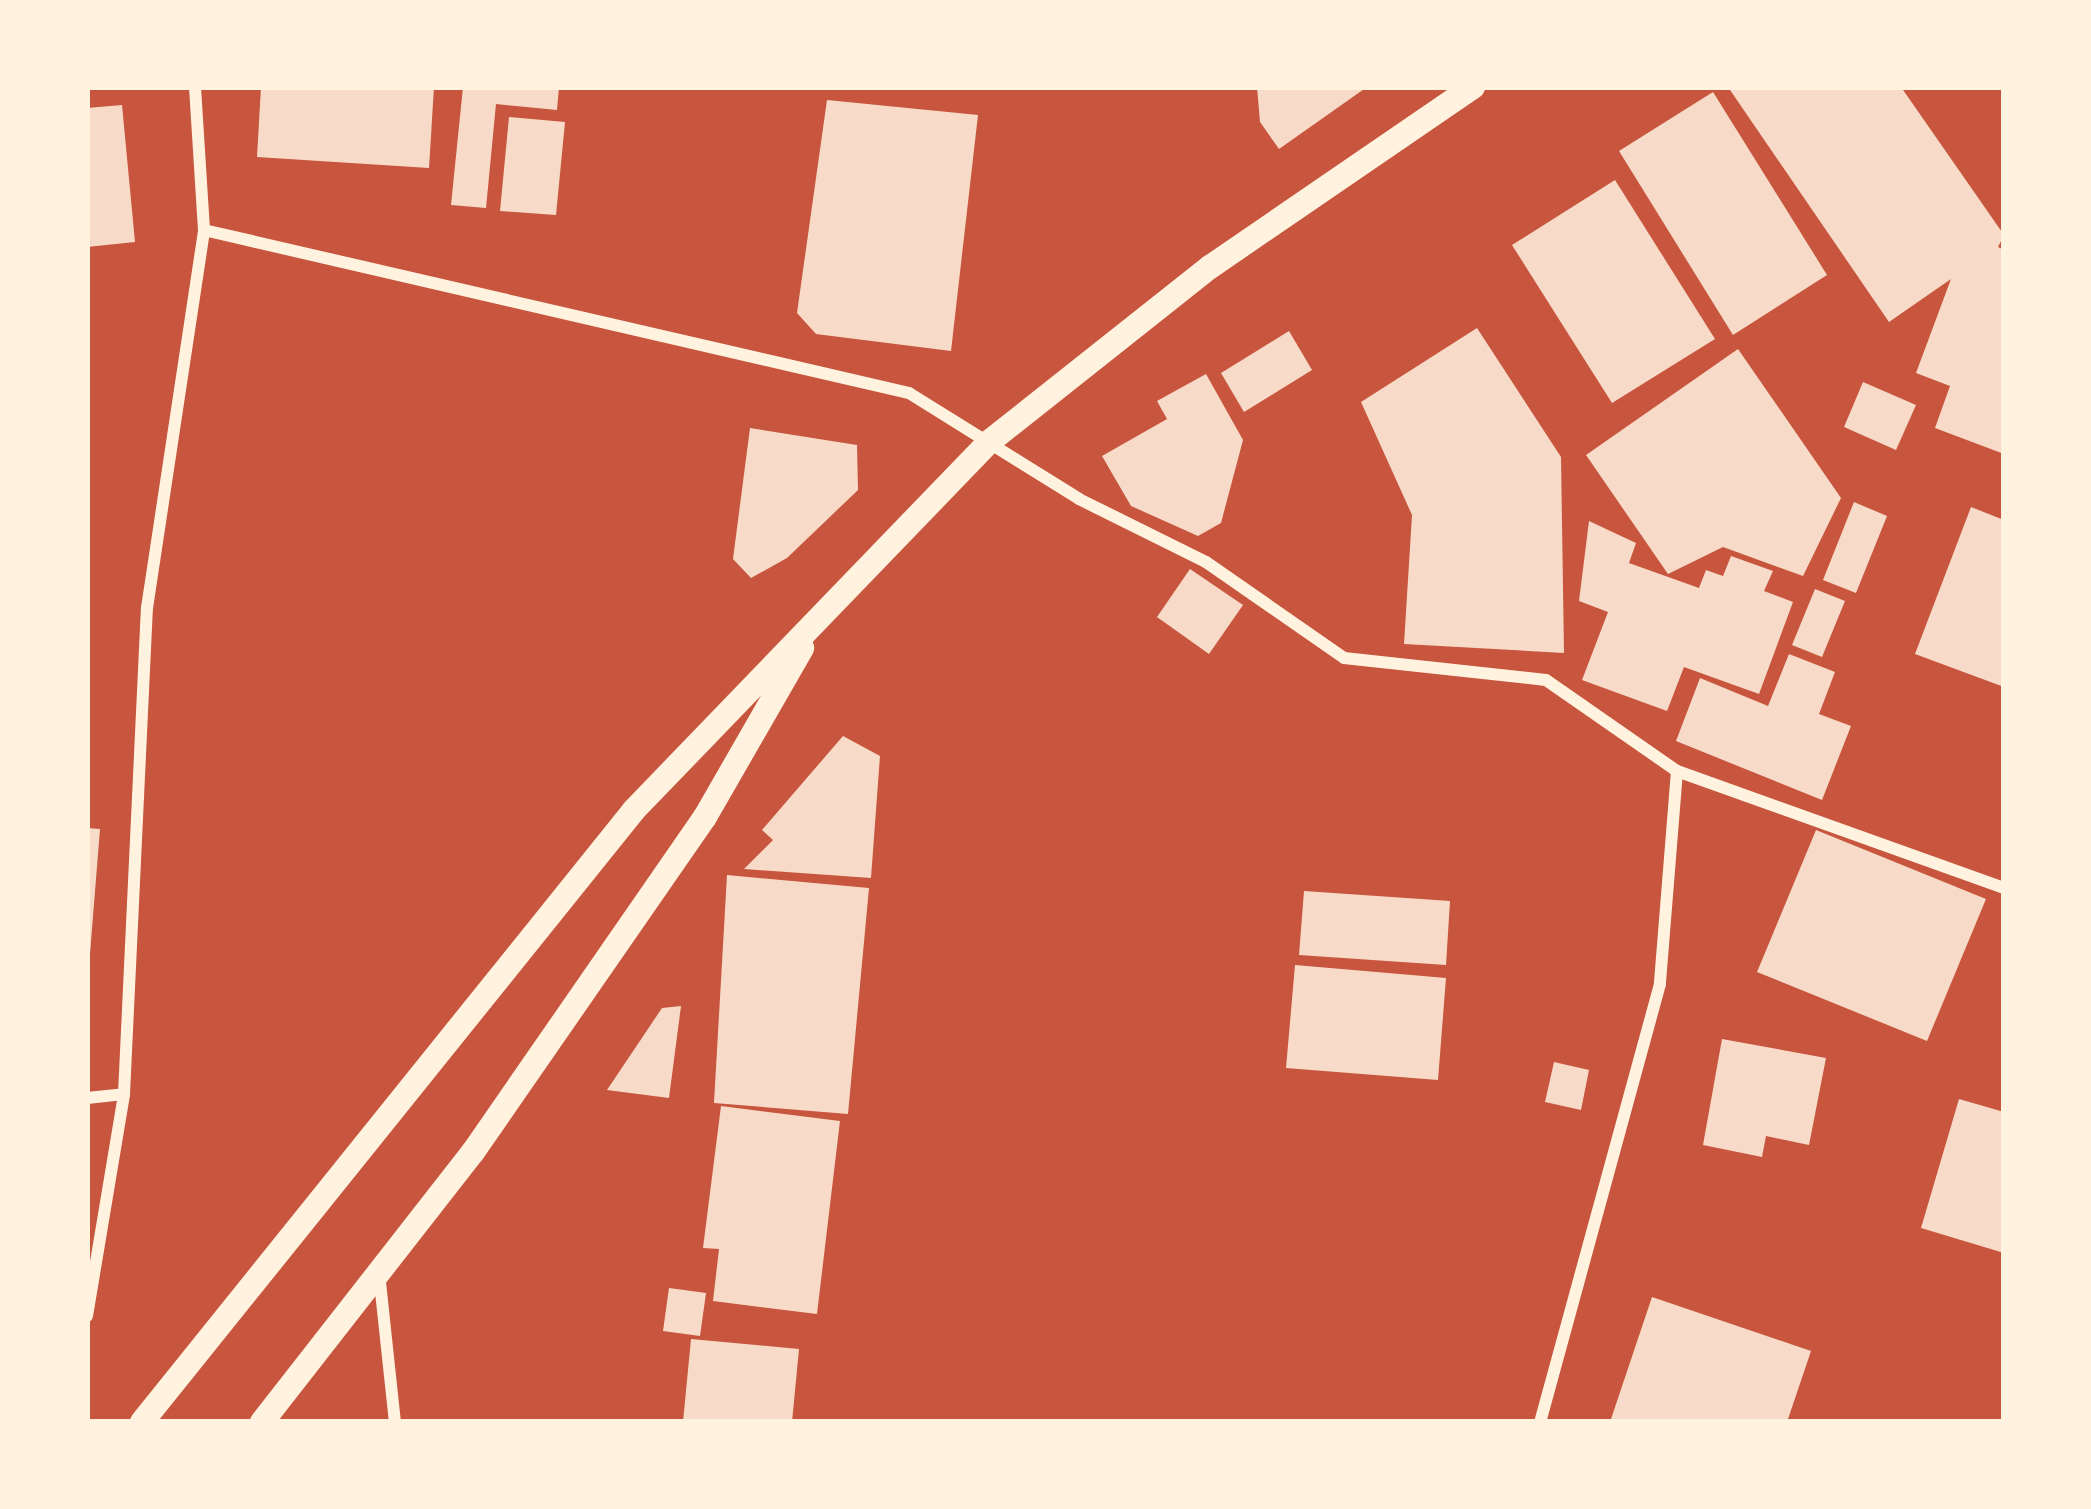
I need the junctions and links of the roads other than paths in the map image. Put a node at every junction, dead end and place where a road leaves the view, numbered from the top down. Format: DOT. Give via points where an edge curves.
graph roads {
  1 [pos="195,87"];
  2 [pos="1473,87"];
  3 [pos="204,230"];
  4 [pos="989,442"];
  5 [pos="821,615"];
  6 [pos="1677,771"];
  7 [pos="2004,888"];
  8 [pos="124,1094"];
  9 [pos="87,1098"];
  10 [pos="379,1272"];
  11 [pos="87,1316"];
  12 [pos="142,1422"];
  13 [pos="262,1422"];
  14 [pos="395,1422"];
  15 [pos="1540,1422"];
  1 -- 3 [label="street"];
  2 -- 4 [label="main road" via="1210,267"];
  3 -- 4 [label="street" via="909,393"];
  3 -- 8 [label="street" via="147,608"];
  4 -- 5 [label="main road"];
  4 -- 6 [label="street" via="1206,562 1344,658 1546,680"];
  5 -- 10 [label="main road" via="705,817 473,1152"];
  5 -- 12 [label="main road" via="634,809"];
  6 -- 7 [label="street"];
  6 -- 15 [label="street" via="1660,984"];
  8 -- 9 [label="street"];
  8 -- 11 [label="street"];
  10 -- 13 [label="main road"];
  10 -- 14 [label="street"];
}
